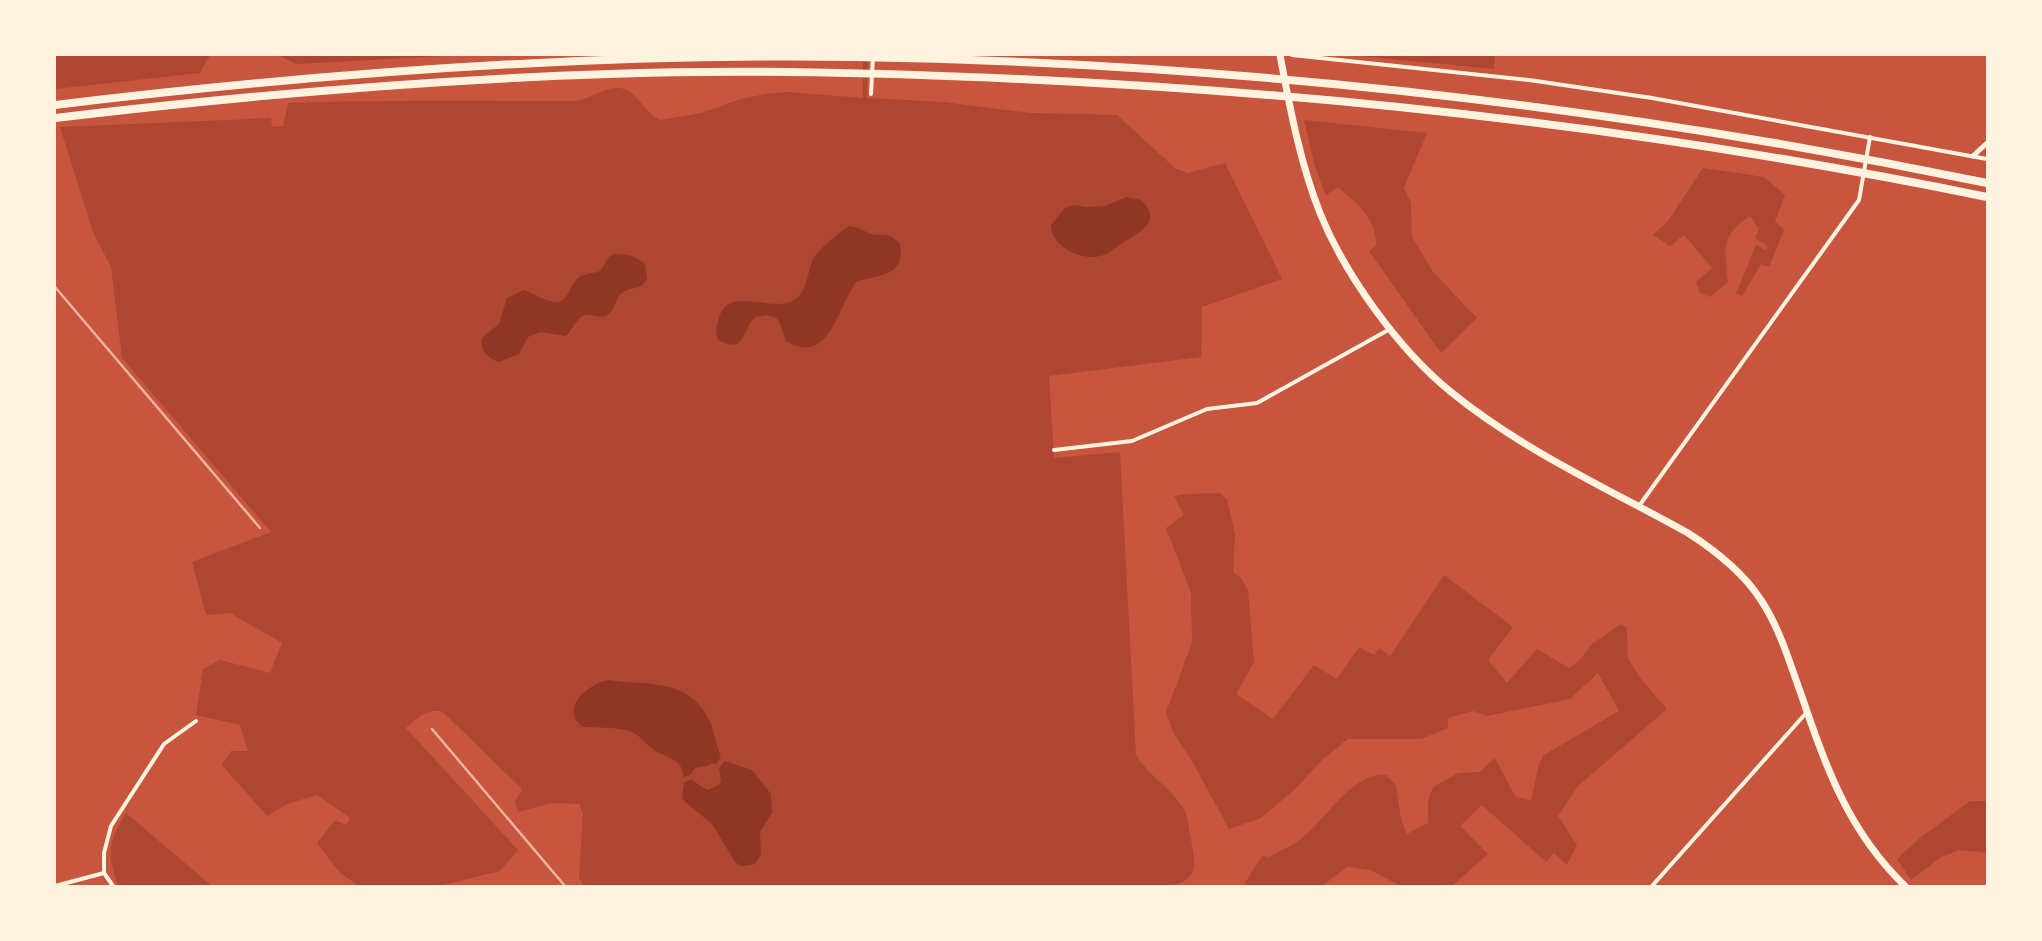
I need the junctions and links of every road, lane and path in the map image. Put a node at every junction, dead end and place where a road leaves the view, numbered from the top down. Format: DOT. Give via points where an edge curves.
graph roads {
  1 [pos="873,55"];
  2 [pos="1280,55"];
  3 [pos="1292,55"];
  4 [pos="871,94"];
  5 [pos="58,105"];
  6 [pos="55,118"];
  7 [pos="1870,137"];
  8 [pos="1987,143"];
  9 [pos="1973,156"];
  10 [pos="1987,159"];
  11 [pos="1987,183"];
  12 [pos="1987,196"];
  13 [pos="1390,329"];
  14 [pos="1054,450"];
  15 [pos="1639,506"];
  16 [pos="1807,712"];
  17 [pos="196,721"];
  18 [pos="104,873"];
  19 [pos="55,886"];
  20 [pos="112,886"];
  21 [pos="1652,886"];
  22 [pos="1905,886"];
  1 -- 4 [label="street"];
  2 -- 13 [label="highway" via="1301,153 1328,231 1356,280"];
  3 -- 7 [label="street" via="1529,80"];
  5 -- 11 [label="highway" via="264,82 489,66 754,58 985,61 1270,78 1508,103 1642,120"];
  6 -- 12 [label="highway" via="336,89 489,79 611,74 850,72 1159,85 1508,117 1742,151"];
  7 -- 9 [label="street"];
  7 -- 15 [label="street" via="1858,200"];
  8 -- 9 [label="street"];
  9 -- 10 [label="street"];
  13 -- 14 [label="street" via="1257,403 1207,409 1132,441"];
  13 -- 15 [label="highway" via="1449,391 1474,409 1516,437"];
  15 -- 16 [label="highway" via="1706,545 1750,585 1780,634"];
  16 -- 21 [label="street"];
  16 -- 22 [label="highway" via="1846,811 1879,858"];
  17 -- 18 [label="street" via="164,744 111,826 104,853"];
  18 -- 19 [label="street"];
  18 -- 20 [label="street"];
}
